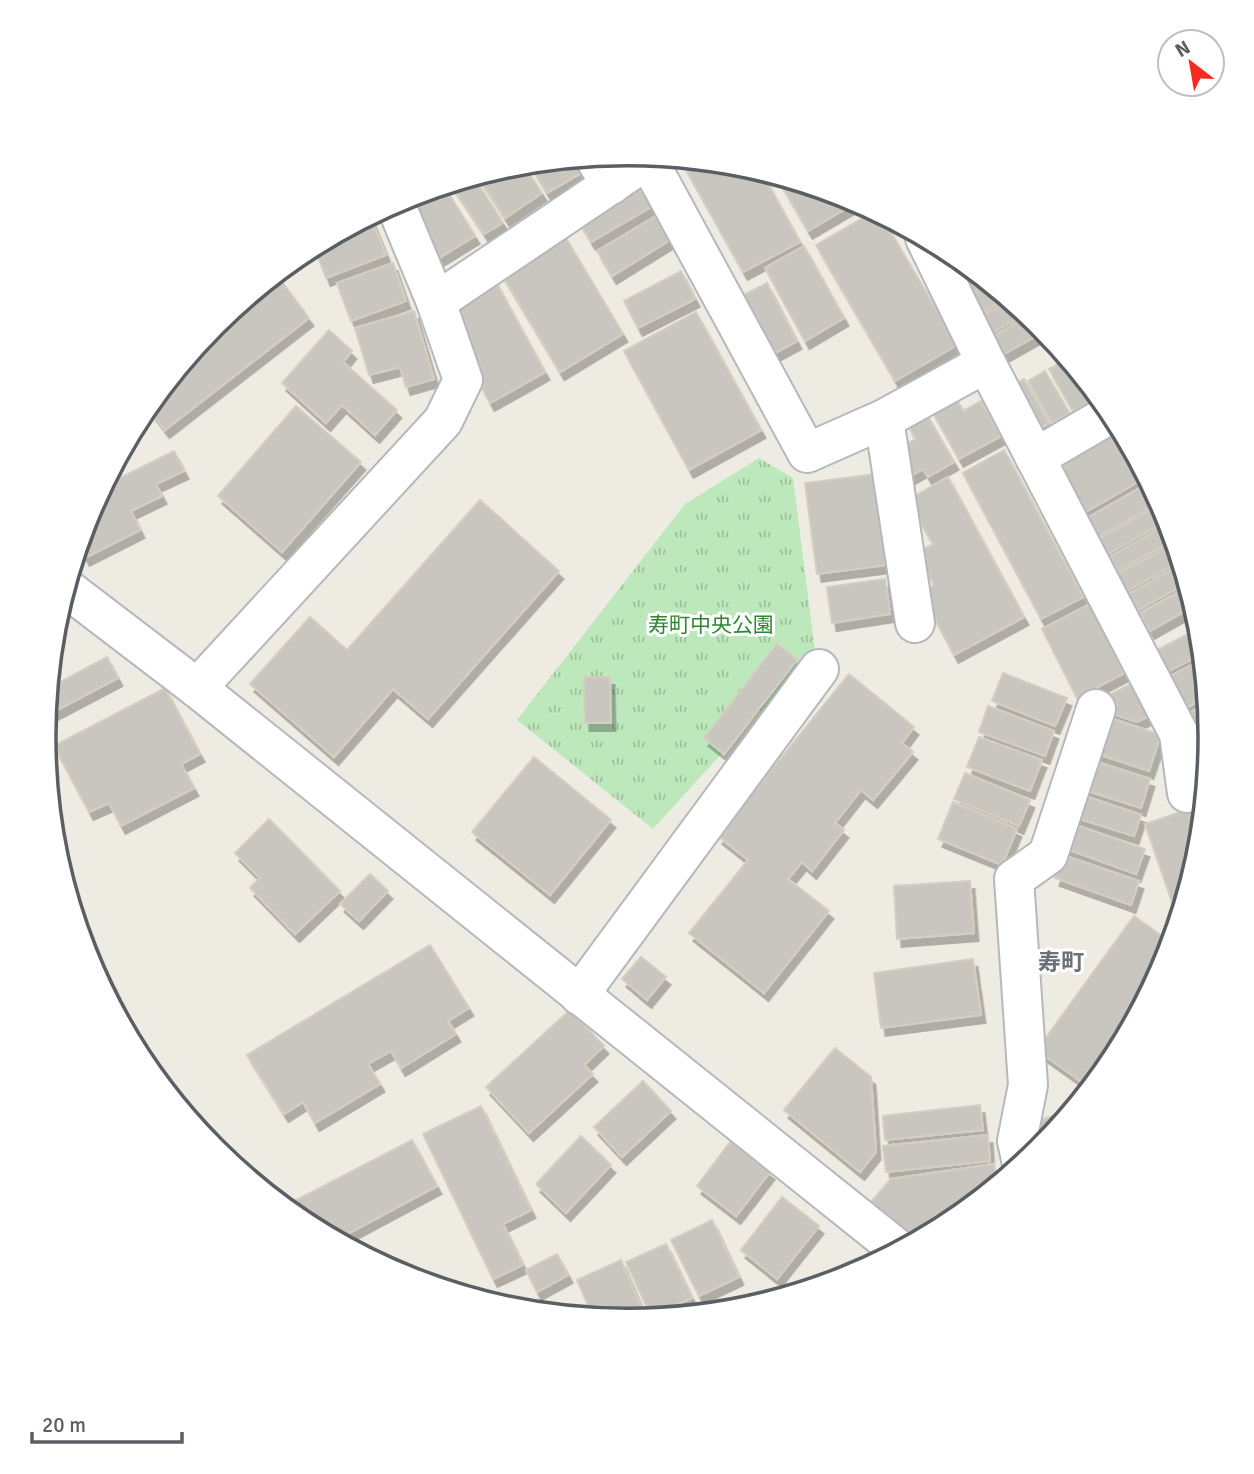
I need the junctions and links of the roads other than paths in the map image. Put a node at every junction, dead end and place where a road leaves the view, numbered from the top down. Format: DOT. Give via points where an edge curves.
graph roads {
  1 [pos="621,166"];
  2 [pos="656,167"];
  3 [pos="603,171"];
  4 [pos="398,213"];
  5 [pos="934,255"];
  6 [pos="436,302"];
  7 [pos="986,363"];
  8 [pos="884,419"];
  9 [pos="1101,419"];
  10 [pos="1035,458"];
  11 [pos="74,594"];
  12 [pos="915,622"];
  13 [pos="819,669"];
  14 [pos="197,688"];
  15 [pos="1096,709"];
  16 [pos="1195,791"];
  17 [pos="579,995"];
  18 [pos="1019,1151"];
  19 [pos="891,1243"];
  1 -- 3 [label="street"];
  2 -- 8 [label="street" via="807,453"];
  3 -- 6 [label="street"];
  4 -- 6 [label="street"];
  5 -- 7 [label="street"];
  6 -- 14 [label="street" via="463,380 443,421"];
  7 -- 8 [label="street"];
  7 -- 10 [label="street"];
  8 -- 12 [label="street"];
  9 -- 10 [label="street"];
  10 -- 16 [label="street" via="1179,734 1187,793"];
  11 -- 14 [label="street"];
  13 -- 17 [label="street"];
  14 -- 17 [label="street"];
  15 -- 18 [label="street" via="1048,855 1014,879 1028,1085 1017,1141"];
  17 -- 19 [label="street"];
}
